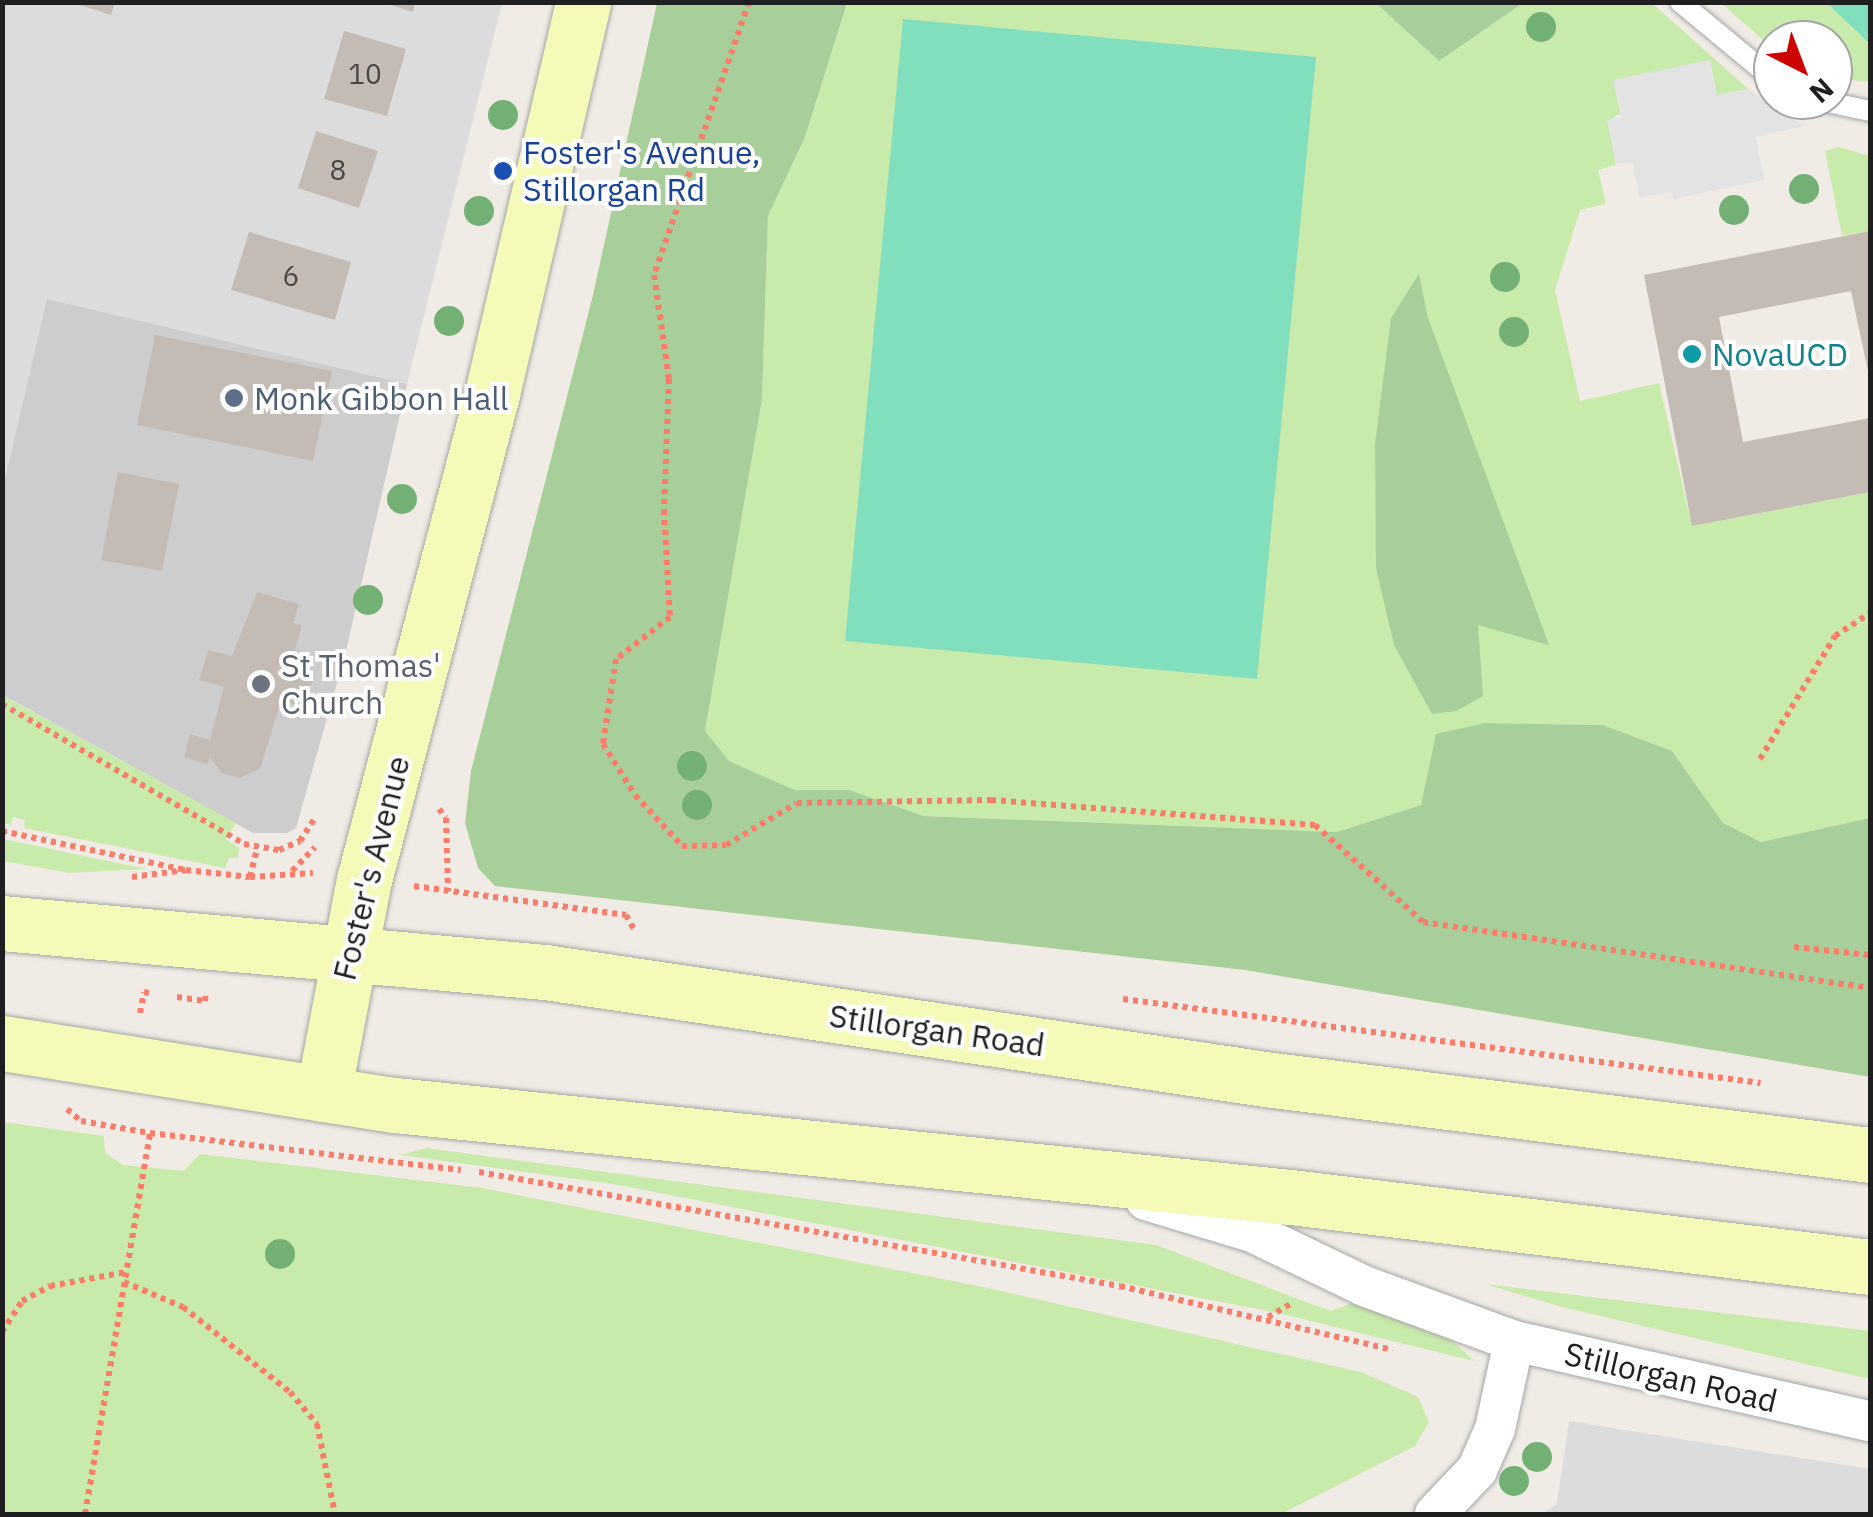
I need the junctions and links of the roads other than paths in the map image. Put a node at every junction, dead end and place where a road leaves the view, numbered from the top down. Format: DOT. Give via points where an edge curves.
graph roads {
  1 [pos="583,2"];
  2 [pos="1680,2"];
  3 [pos="1753,62"];
  4 [pos="2,923"];
  5 [pos="347,957"];
  6 [pos="2,1043"];
  7 [pos="323,1094"];
  8 [pos="1870,1155"];
  9 [pos="1080,1180"];
  10 [pos="1870,1267"];
  11 [pos="1514,1341"];
  12 [pos="1870,1421"];
  13 [pos="1436,1514"];
  1 -- 5 [label="main road, Foster's Avenue" via="492,394"];
  2 -- 3 [label="lane"];
  4 -- 5 [label="main road, Stillorgan Road"];
  5 -- 7 [label="main road, Foster's Avenue"];
  5 -- 8 [label="main road, Stillorgan Road" via="545,972 1265,1079"];
  6 -- 7 [label="main road, Stillorgan Road"];
  7 -- 9 [label="main road, Stillorgan Road"];
  9 -- 10 [label="main road, Stillorgan Road" via="1299,1198"];
  9 -- 11 [label="street, Stillorgan Road" via="1252,1232 1364,1286"];
  11 -- 12 [label="street, Stillorgan Road"];
  11 -- 13 [label="street" via="1495,1429 1477,1470"];
}
